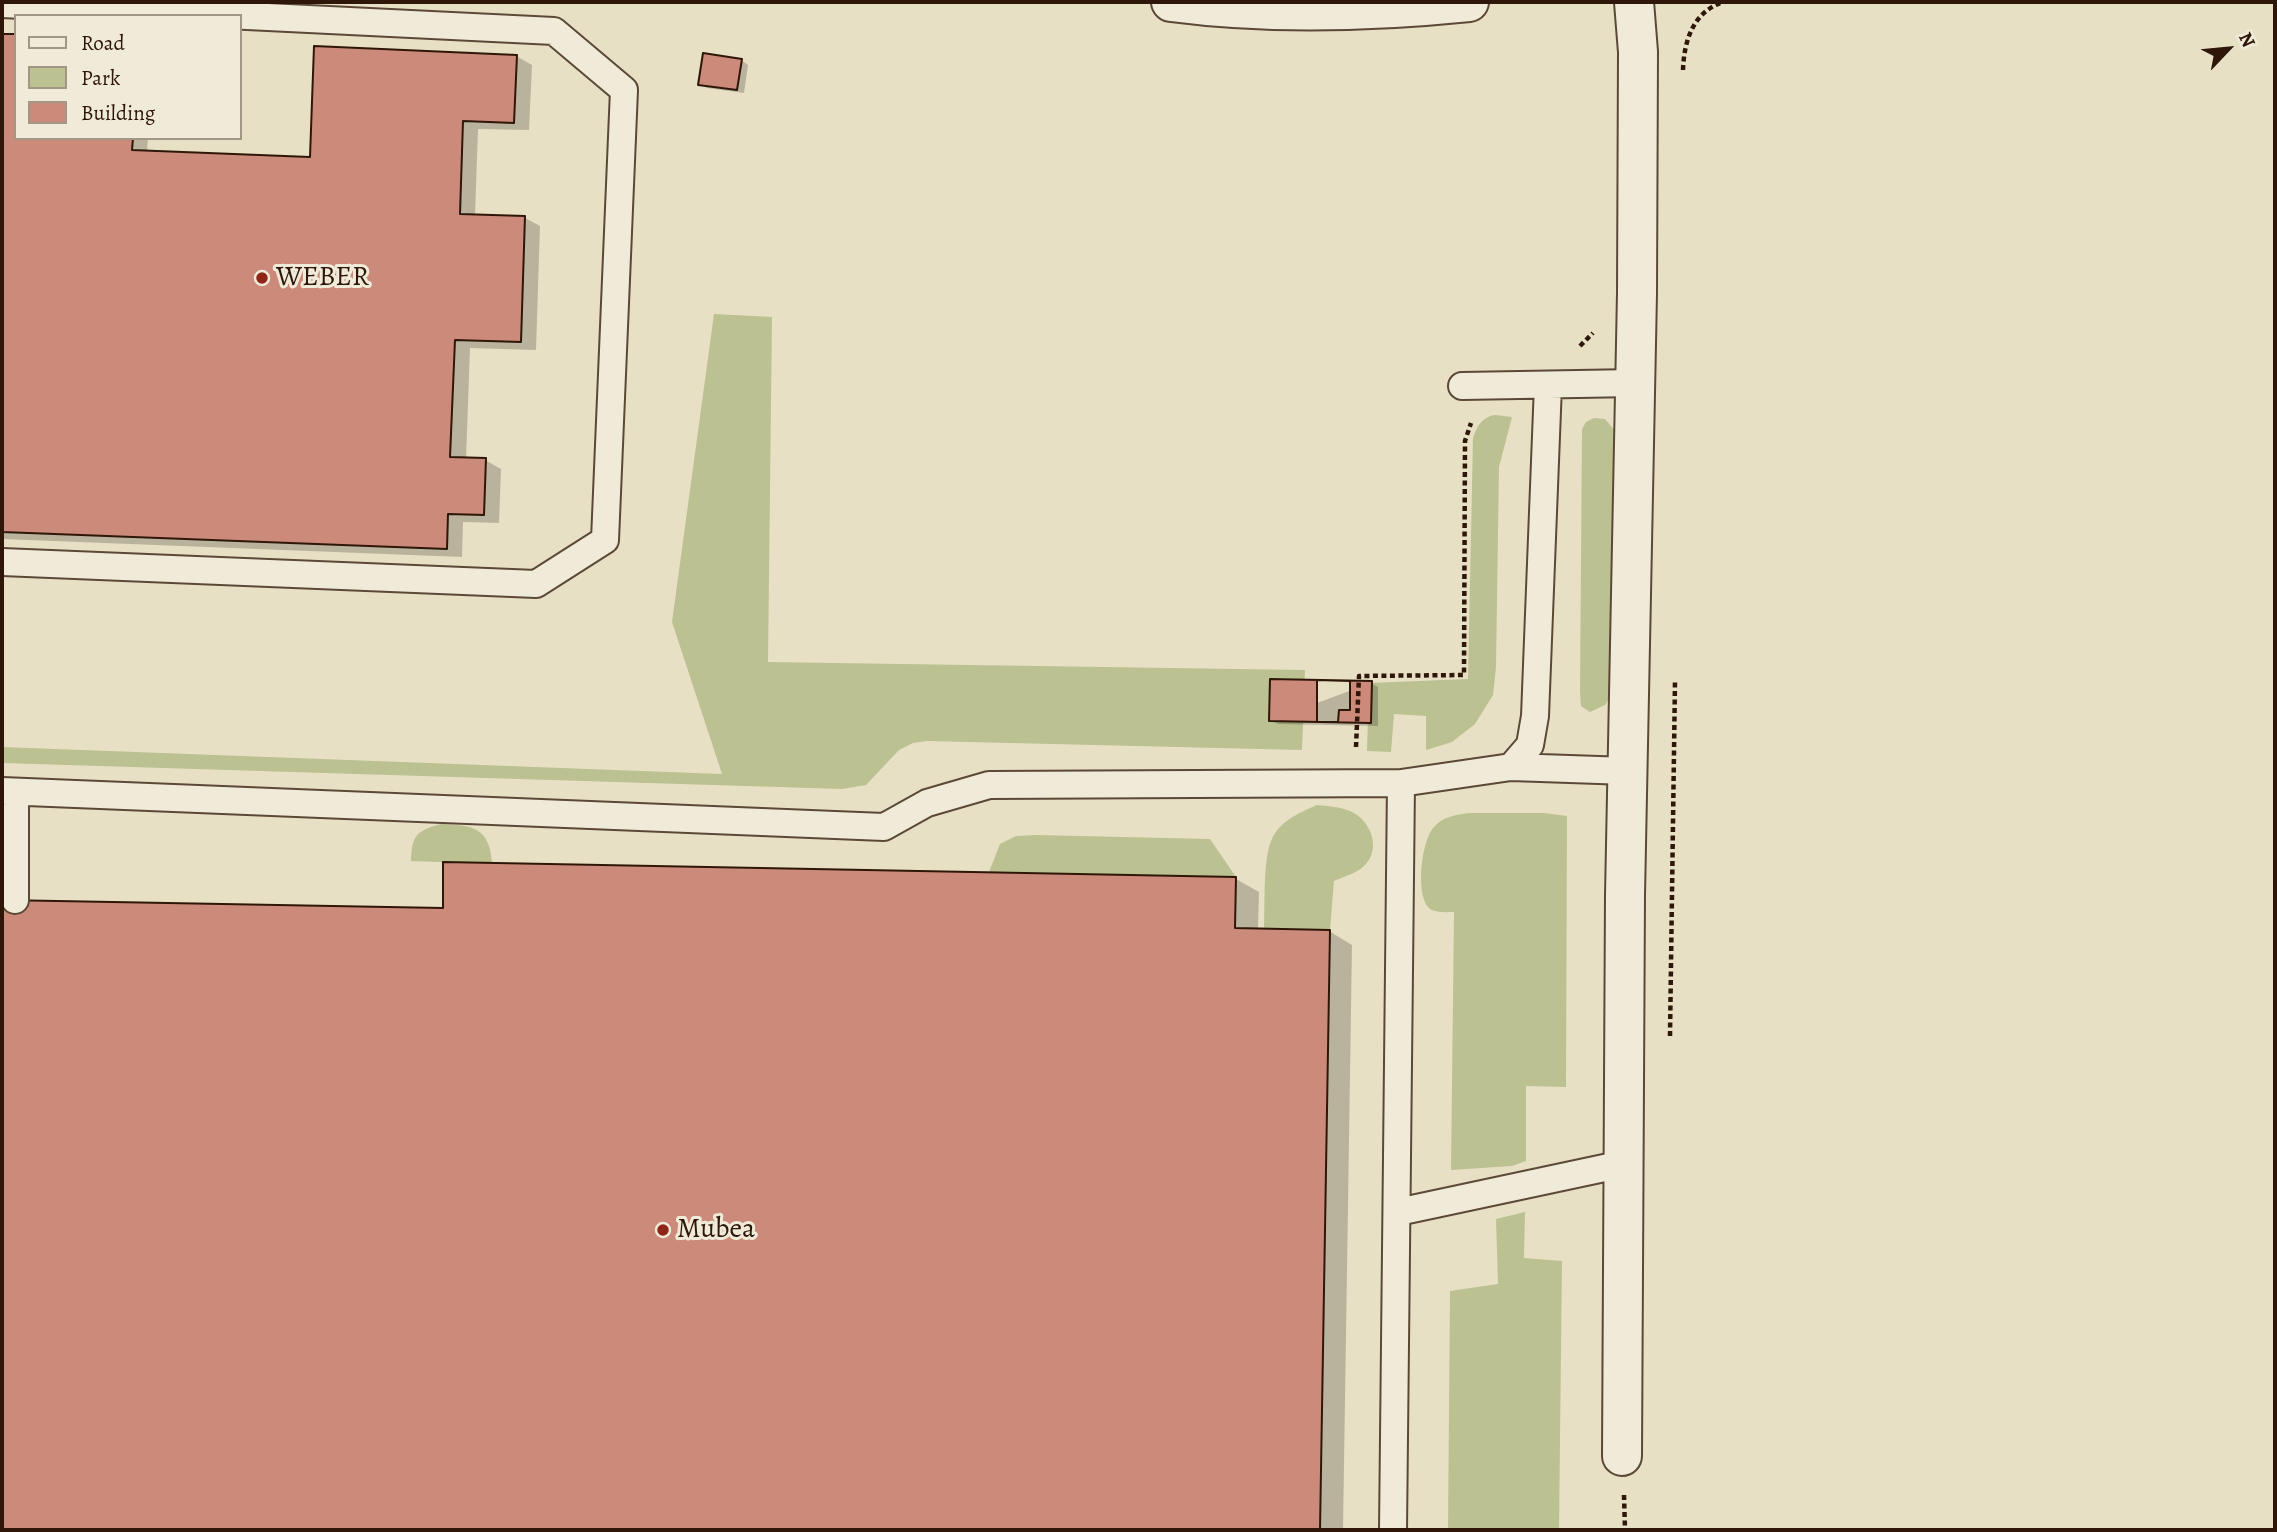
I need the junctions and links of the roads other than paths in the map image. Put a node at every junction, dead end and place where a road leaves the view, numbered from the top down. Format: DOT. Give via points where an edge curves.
graph roads {
  1 [pos="1171,2"];
  2 [pos="1469,2"];
  3 [pos="1634,2"];
  4 [pos="2,4"];
  5 [pos="206,14"];
  6 [pos="242,16"];
  7 [pos="1635,383"];
  8 [pos="1548,385"];
  9 [pos="1462,386"];
  10 [pos="2,562"];
  11 [pos="1511,767"];
  12 [pos="1628,771"];
  13 [pos="1401,783"];
  14 [pos="8,791"];
  15 [pos="15,900"];
  16 [pos="1623,1164"];
  17 [pos="1398,1212"];
  18 [pos="1622,1456"];
  19 [pos="1394,1530"];
  1 -- 2 [label="street" via="1241,9 1363,10"];
  3 -- 7 [label="street" via="1638,52"];
  4 -- 5 [label="lane"];
  6 -- 10 [label="lane" via="554,31 624,90 605,540 536,584"];
  7 -- 8 [label="lane"];
  7 -- 12 [label="street"];
  8 -- 9 [label="lane"];
  8 -- 11 [label="lane" via="1535,716 1530,745"];
  11 -- 12 [label="lane"];
  11 -- 13 [label="lane"];
  12 -- 16 [label="street"];
  13 -- 14 [label="lane" via="989,785 927,803 884,827"];
  13 -- 17 [label="lane"];
  14 -- 15 [label="lane"];
  16 -- 17 [label="lane"];
  16 -- 18 [label="street"];
  17 -- 19 [label="lane"];
}
